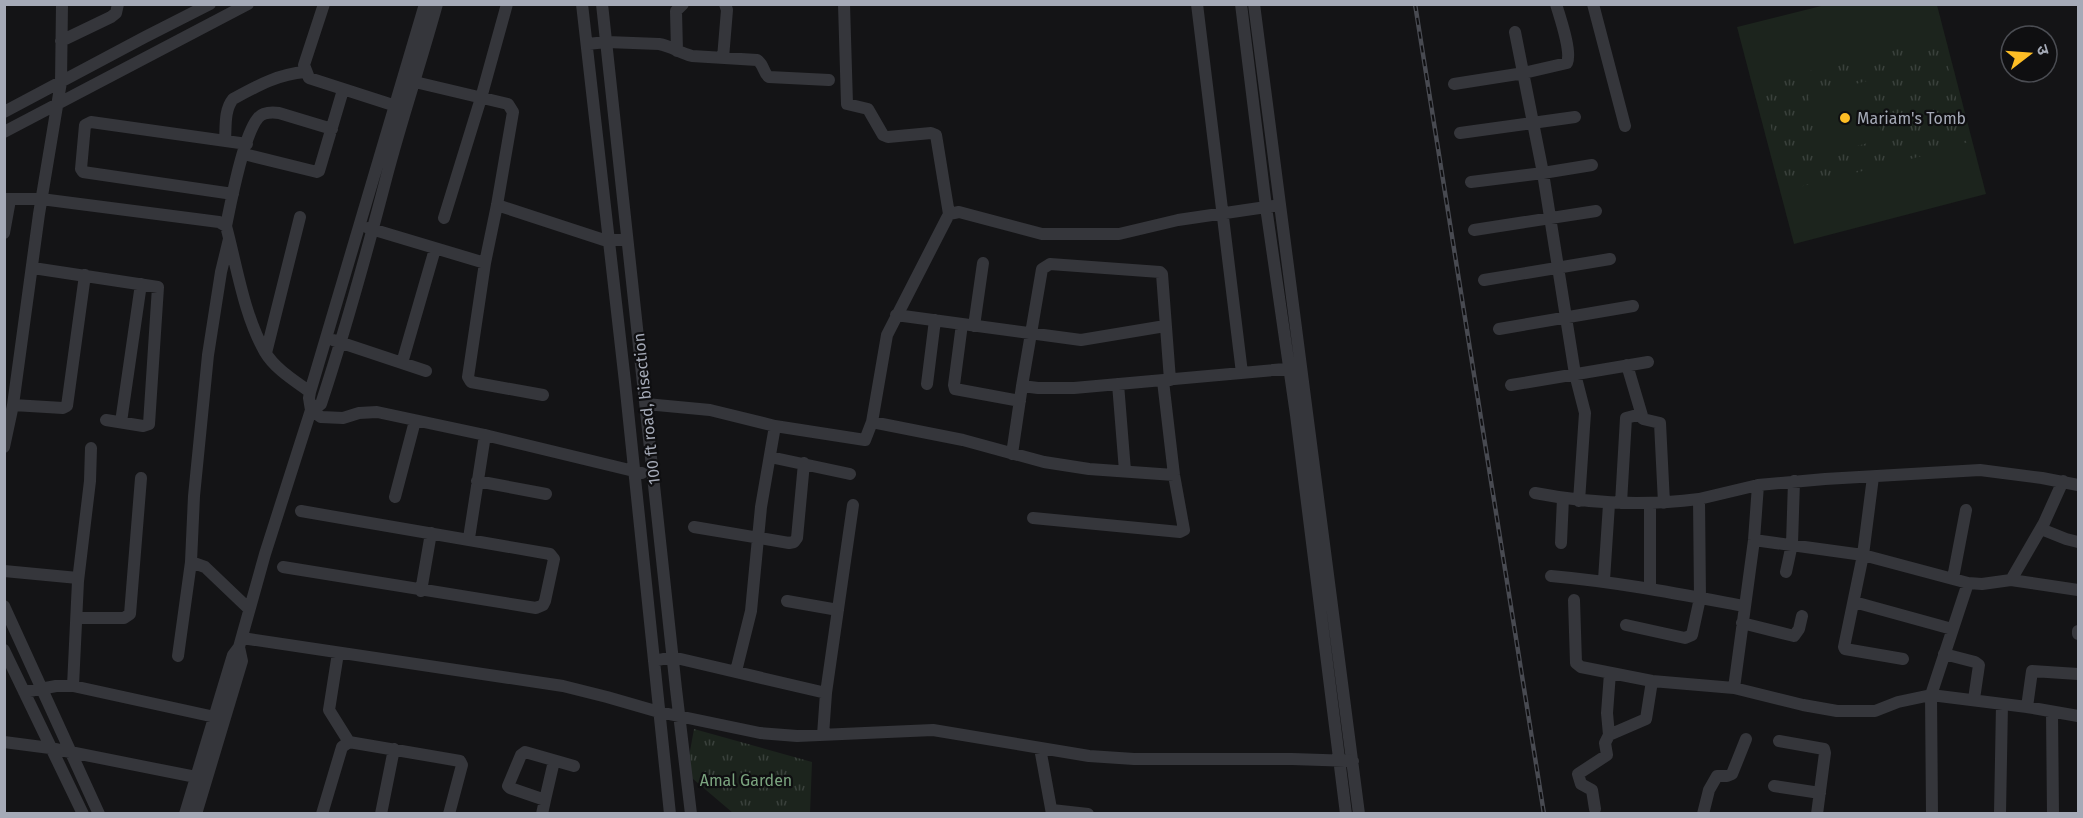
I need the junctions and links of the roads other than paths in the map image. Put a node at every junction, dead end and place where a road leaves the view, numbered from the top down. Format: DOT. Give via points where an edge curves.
graph roads {
  1 [pos="118,4"];
  2 [pos="210,4"];
  3 [pos="248,4"];
  4 [pos="324,4"];
  5 [pos="425,4"];
  6 [pos="437,4"];
  7 [pos="507,4"];
  8 [pos="582,4"];
  9 [pos="602,4"];
  10 [pos="683,4"];
  11 [pos="725,4"];
  12 [pos="844,4"];
  13 [pos="1197,4"];
  14 [pos="1241,4"];
  15 [pos="1254,4"];
  16 [pos="1556,4"];
  17 [pos="1593,4"];
  18 [pos="59,5"];
  19 [pos="1515,32"];
  20 [pos="61,41"];
  21 [pos="607,42"];
  22 [pos="587,44"];
  23 [pos="677,51"];
  24 [pos="723,58"];
  25 [pos="305,72"];
  26 [pos="1524,73"];
  27 [pos="829,80"];
  28 [pos="61,82"];
  29 [pos="415,82"];
  30 [pos="1454,84"];
  31 [pos="343,90"];
  32 [pos="481,98"];
  33 [pos="56,106"];
  34 [pos="394,106"];
  35 [pos="407,109"];
  36 [pos="4,112"];
  37 [pos="1575,117"];
  38 [pos="1532,122"];
  39 [pos="1624,126"];
  40 [pos="332,129"];
  41 [pos="4,132"];
  42 [pos="1460,133"];
  43 [pos="225,141"];
  44 [pos="245,149"];
  45 [pos="1592,165"];
  46 [pos="1543,173"];
  47 [pos="1471,182"];
  48 [pos="233,194"];
  49 [pos="41,199"];
  50 [pos="7,200"];
  51 [pos="497,205"];
  52 [pos="1280,205"];
  53 [pos="1266,207"];
  54 [pos="1596,211"];
  55 [pos="1221,213"];
  56 [pos="949,214"];
  57 [pos="300,217"];
  58 [pos="444,218"];
  59 [pos="1551,219"];
  60 [pos="361,225"];
  61 [pos="374,230"];
  62 [pos="1474,230"];
  63 [pos="4,233"];
  64 [pos="228,233"];
  65 [pos="627,240"];
  66 [pos="609,241"];
  67 [pos="435,249"];
  68 [pos="1610,259"];
  69 [pos="485,263"];
  70 [pos="983,263"];
  71 [pos="33,268"];
  72 [pos="1559,268"];
  73 [pos="85,275"];
  74 [pos="1485,280"];
  75 [pos="141,284"];
  76 [pos="1633,306"];
  77 [pos="896,315"];
  78 [pos="1567,318"];
  79 [pos="935,320"];
  80 [pos="968,325"];
  81 [pos="1165,326"];
  82 [pos="1499,328"];
  83 [pos="1030,333"];
  84 [pos="326,338"];
  85 [pos="341,343"];
  86 [pos="266,353"];
  87 [pos="1648,362"];
  88 [pos="402,363"];
  89 [pos="1626,365"];
  90 [pos="1295,368"];
  91 [pos="426,371"];
  92 [pos="1242,373"];
  93 [pos="1575,374"];
  94 [pos="1167,380"];
  95 [pos="927,384"];
  96 [pos="1118,384"];
  97 [pos="1511,385"];
  98 [pos="1022,386"];
  99 [pos="310,392"];
  100 [pos="543,394"];
  101 [pos="1020,401"];
  102 [pos="646,404"];
  103 [pos="14,405"];
  104 [pos="311,410"];
  105 [pos="1641,414"];
  106 [pos="106,420"];
  107 [pos="415,421"];
  108 [pos="121,422"];
  109 [pos="872,422"];
  110 [pos="774,426"];
  111 [pos="485,435"];
  112 [pos="4,447"];
  113 [pos="91,448"];
  114 [pos="1012,454"];
  115 [pos="770,456"];
  116 [pos="804,463"];
  117 [pos="1125,471"];
  118 [pos="634,472"];
  119 [pos="653,474"];
  120 [pos="850,474"];
  121 [pos="1174,475"];
  122 [pos="1873,477"];
  123 [pos="141,478"];
  124 [pos="477,481"];
  125 [pos="1794,482"];
  126 [pos="2062,482"];
  127 [pos="1758,485"];
  128 [pos="2079,485"];
  129 [pos="1535,493"];
  130 [pos="546,494"];
  131 [pos="395,497"];
  132 [pos="1563,498"];
  133 [pos="1699,499"];
  134 [pos="1579,501"];
  135 [pos="1615,503"];
  136 [pos="1664,503"];
  137 [pos="1650,504"];
  138 [pos="853,505"];
  139 [pos="1966,510"];
  140 [pos="301,511"];
  141 [pos="1033,518"];
  142 [pos="694,528"];
  143 [pos="2041,529"];
  144 [pos="431,533"];
  145 [pos="469,538"];
  146 [pos="759,538"];
  147 [pos="1754,540"];
  148 [pos="2079,542"];
  149 [pos="1561,543"];
  150 [pos="1792,544"];
  151 [pos="1863,555"];
  152 [pos="190,562"];
  153 [pos="283,567"];
  154 [pos="4,571"];
  155 [pos="1786,572"];
  156 [pos="1551,576"];
  157 [pos="78,578"];
  158 [pos="1953,578"];
  159 [pos="1604,580"];
  160 [pos="2011,580"];
  161 [pos="1968,584"];
  162 [pos="1650,587"];
  163 [pos="2079,590"];
  164 [pos="421,591"];
  165 [pos="1700,598"];
  166 [pos="1574,600"];
  167 [pos="787,601"];
  168 [pos="1854,602"];
  169 [pos="4,606"];
  170 [pos="1744,606"];
  171 [pos="249,609"];
  172 [pos="838,610"];
  173 [pos="1802,616"];
  174 [pos="77,618"];
  175 [pos="1742,623"];
  176 [pos="1334,625"];
  177 [pos="1626,625"];
  178 [pos="1321,627"];
  179 [pos="1952,629"];
  180 [pos="241,642"];
  181 [pos="4,650"];
  182 [pos="338,653"];
  183 [pos="1944,654"];
  184 [pos="178,656"];
  185 [pos="672,657"];
  186 [pos="1903,659"];
  187 [pos="654,661"];
  188 [pos="736,671"];
  189 [pos="1610,673"];
  190 [pos="2079,674"];
  191 [pos="4,681"];
  192 [pos="1652,681"];
  193 [pos="73,686"];
  194 [pos="21,687"];
  195 [pos="40,687"];
  196 [pos="1734,688"];
  197 [pos="826,693"];
  198 [pos="1931,695"];
  199 [pos="1974,699"];
  200 [pos="2002,704"];
  201 [pos="2026,706"];
  202 [pos="658,712"];
  203 [pos="2052,712"];
  204 [pos="679,715"];
  205 [pos="2079,716"];
  206 [pos="219,718"];
  207 [pos="823,735"];
  208 [pos="1609,735"];
  209 [pos="1746,739"];
  210 [pos="1779,741"];
  211 [pos="4,742"];
  212 [pos="349,742"];
  213 [pos="50,748"];
  214 [pos="1040,748"];
  215 [pos="394,749"];
  216 [pos="72,752"];
  217 [pos="1338,760"];
  218 [pos="554,761"];
  219 [pos="1353,761"];
  220 [pos="574,765"];
  221 [pos="201,778"];
  222 [pos="1774,786"];
  223 [pos="1820,793"];
  224 [pos="1595,809"];
  225 [pos="543,810"];
  226 [pos="1052,812"];
  227 [pos="84,813"];
  228 [pos="99,813"];
  229 [pos="185,813"];
  230 [pos="196,813"];
  231 [pos="322,813"];
  232 [pos="381,813"];
  233 [pos="449,813"];
  234 [pos="670,813"];
  235 [pos="691,813"];
  236 [pos="1088,813"];
  237 [pos="1346,813"];
  238 [pos="1359,813"];
  239 [pos="1703,813"];
  240 [pos="1817,813"];
  241 [pos="1932,813"];
  242 [pos="2000,813"];
  243 [pos="2053,813"];
  1 -- 20 [label="street" via="111,17"];
  2 -- 28 [label="street"];
  3 -- 33 [label="street"];
  4 -- 25 [label="street"];
  5 -- 34 [label="street"];
  6 -- 29 [label="street"];
  7 -- 32 [label="street"];
  8 -- 22 [label="street"];
  9 -- 21 [label="street, 100 ft road, bisection"];
  10 -- 23 [label="street" via="676,11"];
  11 -- 24 [label="street"];
  12 -- 56 [label="street" via="847,104 868,109 888,137 935,134"];
  13 -- 55 [label="street"];
  14 -- 53 [label="street"];
  15 -- 52 [label="street"];
  16 -- 26 [label="street" via="1569,59 1564,65"];
  17 -- 39 [label="street"];
  18 -- 20 [label="street"];
  19 -- 26 [label="street"];
  20 -- 28 [label="street"];
  21 -- 22 [label="street"];
  21 -- 23 [label="street" via="659,44"];
  21 -- 65 [label="street, 100 ft road, bisection"];
  22 -- 66 [label="street"];
  23 -- 24 [label="street"];
  24 -- 27 [label="street" via="757,60 769,77"];
  25 -- 31 [label="street" via="309,78"];
  25 -- 43 [label="street" via="272,78 233,99 228,104"];
  26 -- 30 [label="street"];
  26 -- 38 [label="street"];
  28 -- 33 [label="street"];
  28 -- 36 [label="street"];
  29 -- 32 [label="street"];
  29 -- 35 [label="street"];
  31 -- 34 [label="street"];
  31 -- 40 [label="street"];
  32 -- 51 [label="street" via="508,104 513,112"];
  32 -- 58 [label="street"];
  33 -- 41 [label="street"];
  33 -- 49 [label="street"];
  34 -- 35 [label="street"];
  34 -- 60 [label="street"];
  35 -- 61 [label="street"];
  37 -- 38 [label="street"];
  38 -- 42 [label="street"];
  38 -- 46 [label="street"];
  40 -- 44 [label="street" via="271,112 258,118"];
  40 -- 44 [label="street" via="321,169 316,172"];
  43 -- 44 [label="street"];
  43 -- 48 [label="street" via="87,123 81,169 86,173"];
  44 -- 48 [label="street"];
  45 -- 46 [label="street"];
  46 -- 47 [label="street"];
  46 -- 59 [label="street"];
  48 -- 64 [label="street"];
  49 -- 50 [label="street"];
  49 -- 64 [label="street" via="219,222"];
  49 -- 71 [label="street"];
  50 -- 63 [label="street"];
  51 -- 66 [label="street"];
  51 -- 69 [label="street"];
  52 -- 53 [label="street"];
  52 -- 90 [label="street"];
  53 -- 55 [label="street"];
  53 -- 90 [label="street"];
  54 -- 59 [label="street"];
  55 -- 56 [label="street" via="1119,234 1086,235 1042,234 959,212"];
  55 -- 92 [label="street"];
  56 -- 77 [label="street"];
  57 -- 86 [label="street"];
  59 -- 62 [label="street"];
  59 -- 72 [label="street"];
  60 -- 61 [label="street"];
  60 -- 84 [label="street"];
  61 -- 67 [label="street"];
  61 -- 85 [label="street"];
  64 -- 86 [label="street" via="241,289"];
  64 -- 152 [label="street" via="208,355"];
  65 -- 66 [label="street"];
  65 -- 102 [label="street, 100 ft road, bisection"];
  66 -- 118 [label="street"];
  67 -- 69 [label="street"];
  67 -- 88 [label="street"];
  68 -- 72 [label="street"];
  69 -- 100 [label="street" via="469,380"];
  70 -- 80 [label="street"];
  71 -- 73 [label="street"];
  71 -- 103 [label="street"];
  72 -- 74 [label="street"];
  72 -- 78 [label="street"];
  73 -- 75 [label="street"];
  73 -- 103 [label="street" via="67,406"];
  75 -- 108 [label="street"];
  75 -- 108 [label="street" via="159,288 149,424"];
  76 -- 78 [label="street"];
  77 -- 79 [label="street"];
  77 -- 109 [label="street" via="882,356"];
  78 -- 82 [label="street"];
  78 -- 93 [label="street"];
  79 -- 80 [label="street"];
  79 -- 95 [label="street"];
  80 -- 83 [label="street"];
  80 -- 101 [label="street" via="956,389"];
  81 -- 83 [label="street" via="1081,340"];
  81 -- 83 [label="street" via="1160,272 1050,264 1042,269"];
  81 -- 94 [label="street"];
  83 -- 98 [label="street"];
  84 -- 85 [label="street"];
  84 -- 99 [label="street"];
  85 -- 88 [label="street"];
  85 -- 104 [label="street" via="321,404"];
  86 -- 99 [label="street"];
  87 -- 89 [label="street"];
  88 -- 91 [label="street"];
  89 -- 93 [label="street"];
  89 -- 105 [label="street"];
  90 -- 92 [label="street"];
  90 -- 176 [label="street"];
  90 -- 178 [label="street"];
  92 -- 94 [label="street"];
  93 -- 97 [label="street"];
  93 -- 134 [label="street" via="1586,426"];
  94 -- 96 [label="street"];
  94 -- 121 [label="street"];
  96 -- 98 [label="street" via="1056,389"];
  96 -- 117 [label="street"];
  98 -- 101 [label="street"];
  99 -- 104 [label="street"];
  101 -- 114 [label="street"];
  102 -- 110 [label="street" via="710,410"];
  102 -- 119 [label="street, 100 ft road, bisection"];
  103 -- 112 [label="street"];
  104 -- 107 [label="street" via="321,417 343,418 368,412"];
  104 -- 171 [label="street"];
  105 -- 135 [label="street" via="1626,418"];
  105 -- 136 [label="street" via="1644,420 1660,423"];
  106 -- 108 [label="street"];
  107 -- 111 [label="street"];
  107 -- 131 [label="street"];
  109 -- 110 [label="street" via="863,441"];
  109 -- 114 [label="street"];
  110 -- 115 [label="street"];
  111 -- 118 [label="street"];
  111 -- 124 [label="street"];
  113 -- 157 [label="street"];
  114 -- 117 [label="street" via="1089,469"];
  115 -- 116 [label="street"];
  115 -- 146 [label="street"];
  116 -- 120 [label="street"];
  116 -- 146 [label="street" via="797,538 789,543"];
  117 -- 121 [label="street"];
  118 -- 119 [label="street"];
  118 -- 187 [label="street"];
  119 -- 185 [label="street, 100 ft road, bisection"];
  121 -- 141 [label="street" via="1182,532"];
  122 -- 125 [label="street"];
  122 -- 126 [label="street" via="1980,470"];
  122 -- 151 [label="street"];
  123 -- 174 [label="street" via="130,614 124,618"];
  124 -- 130 [label="street"];
  124 -- 145 [label="street"];
  125 -- 127 [label="street"];
  125 -- 150 [label="street"];
  126 -- 128 [label="street"];
  126 -- 143 [label="street"];
  127 -- 133 [label="street"];
  127 -- 147 [label="street"];
  129 -- 132 [label="street"];
  132 -- 134 [label="street"];
  132 -- 149 [label="street"];
  133 -- 136 [label="street"];
  133 -- 165 [label="street"];
  134 -- 135 [label="street"];
  135 -- 137 [label="street"];
  135 -- 159 [label="street"];
  136 -- 137 [label="street"];
  137 -- 162 [label="street"];
  138 -- 172 [label="street"];
  139 -- 158 [label="street"];
  140 -- 144 [label="street"];
  142 -- 146 [label="street"];
  143 -- 148 [label="street"];
  143 -- 160 [label="street"];
  144 -- 145 [label="street"];
  144 -- 164 [label="street"];
  145 -- 164 [label="street" via="552,555 543,606"];
  146 -- 188 [label="street" via="751,611"];
  147 -- 150 [label="street"];
  147 -- 170 [label="street"];
  150 -- 151 [label="street"];
  150 -- 155 [label="street"];
  151 -- 158 [label="street"];
  151 -- 168 [label="street"];
  152 -- 171 [label="street" via="206,567"];
  152 -- 184 [label="street"];
  153 -- 164 [label="street"];
  154 -- 157 [label="street"];
  156 -- 159 [label="street"];
  157 -- 174 [label="street"];
  158 -- 161 [label="street"];
  159 -- 162 [label="street"];
  160 -- 161 [label="street"];
  160 -- 163 [label="street"];
  161 -- 179 [label="street"];
  162 -- 165 [label="street"];
  165 -- 170 [label="street"];
  165 -- 177 [label="street" via="1690,637"];
  166 -- 189 [label="street" via="1578,666"];
  167 -- 172 [label="street"];
  168 -- 179 [label="street"];
  168 -- 186 [label="street" via="1845,649"];
  169 -- 195 [label="street"];
  170 -- 175 [label="street"];
  171 -- 180 [label="street"];
  172 -- 197 [label="street"];
  173 -- 175 [label="street" via="1794,636"];
  174 -- 193 [label="street"];
  175 -- 196 [label="street"];
  176 -- 178 [label="street"];
  176 -- 219 [label="street"];
  178 -- 217 [label="street"];
  179 -- 183 [label="street"];
  180 -- 182 [label="street"];
  180 -- 206 [label="street" via="242,661"];
  181 -- 194 [label="street"];
  182 -- 202 [label="street" via="563,686"];
  182 -- 212 [label="street" via="328,710"];
  183 -- 198 [label="street"];
  183 -- 199 [label="street" via="1979,665"];
  185 -- 187 [label="street"];
  185 -- 188 [label="street"];
  185 -- 204 [label="street, 100 ft road, bisection"];
  187 -- 202 [label="street"];
  188 -- 197 [label="street"];
  189 -- 192 [label="street"];
  189 -- 208 [label="street"];
  190 -- 201 [label="street" via="2032,671"];
  191 -- 194 [label="street"];
  192 -- 196 [label="street"];
  192 -- 208 [label="street" via="1646,719"];
  193 -- 195 [label="street"];
  193 -- 206 [label="street"];
  194 -- 195 [label="street"];
  194 -- 213 [label="street"];
  195 -- 216 [label="street"];
  196 -- 198 [label="street" via="1803,705 1865,712"];
  197 -- 207 [label="street"];
  198 -- 199 [label="street"];
  198 -- 241 [label="street"];
  199 -- 200 [label="street"];
  200 -- 201 [label="street"];
  200 -- 242 [label="street"];
  201 -- 203 [label="street"];
  202 -- 204 [label="street"];
  202 -- 234 [label="street"];
  203 -- 205 [label="street"];
  203 -- 243 [label="street"];
  204 -- 207 [label="street" via="760,733"];
  204 -- 235 [label="street, 100 ft road, bisection"];
  206 -- 221 [label="street"];
  207 -- 214 [label="street" via="933,730"];
  208 -- 224 [label="street" via="1605,743 1607,755 1578,774 1581,784 1593,791"];
  209 -- 239 [label="street" via="1732,774 1717,776"];
  210 -- 223 [label="street" via="1824,749"];
  211 -- 213 [label="street"];
  212 -- 215 [label="street"];
  212 -- 231 [label="street" via="342,747"];
  213 -- 216 [label="street"];
  213 -- 227 [label="street"];
  214 -- 217 [label="street" via="1134,759"];
  214 -- 226 [label="street"];
  215 -- 232 [label="street"];
  215 -- 233 [label="street" via="461,762"];
  216 -- 221 [label="street"];
  216 -- 228 [label="street"];
  217 -- 219 [label="street"];
  217 -- 237 [label="street"];
  218 -- 220 [label="street"];
  218 -- 225 [label="street"];
  218 -- 225 [label="street" via="525,752 508,783"];
  219 -- 238 [label="street"];
  221 -- 229 [label="street"];
  221 -- 230 [label="street"];
  222 -- 223 [label="street"];
  223 -- 240 [label="street"];
  226 -- 236 [label="street"];
}
